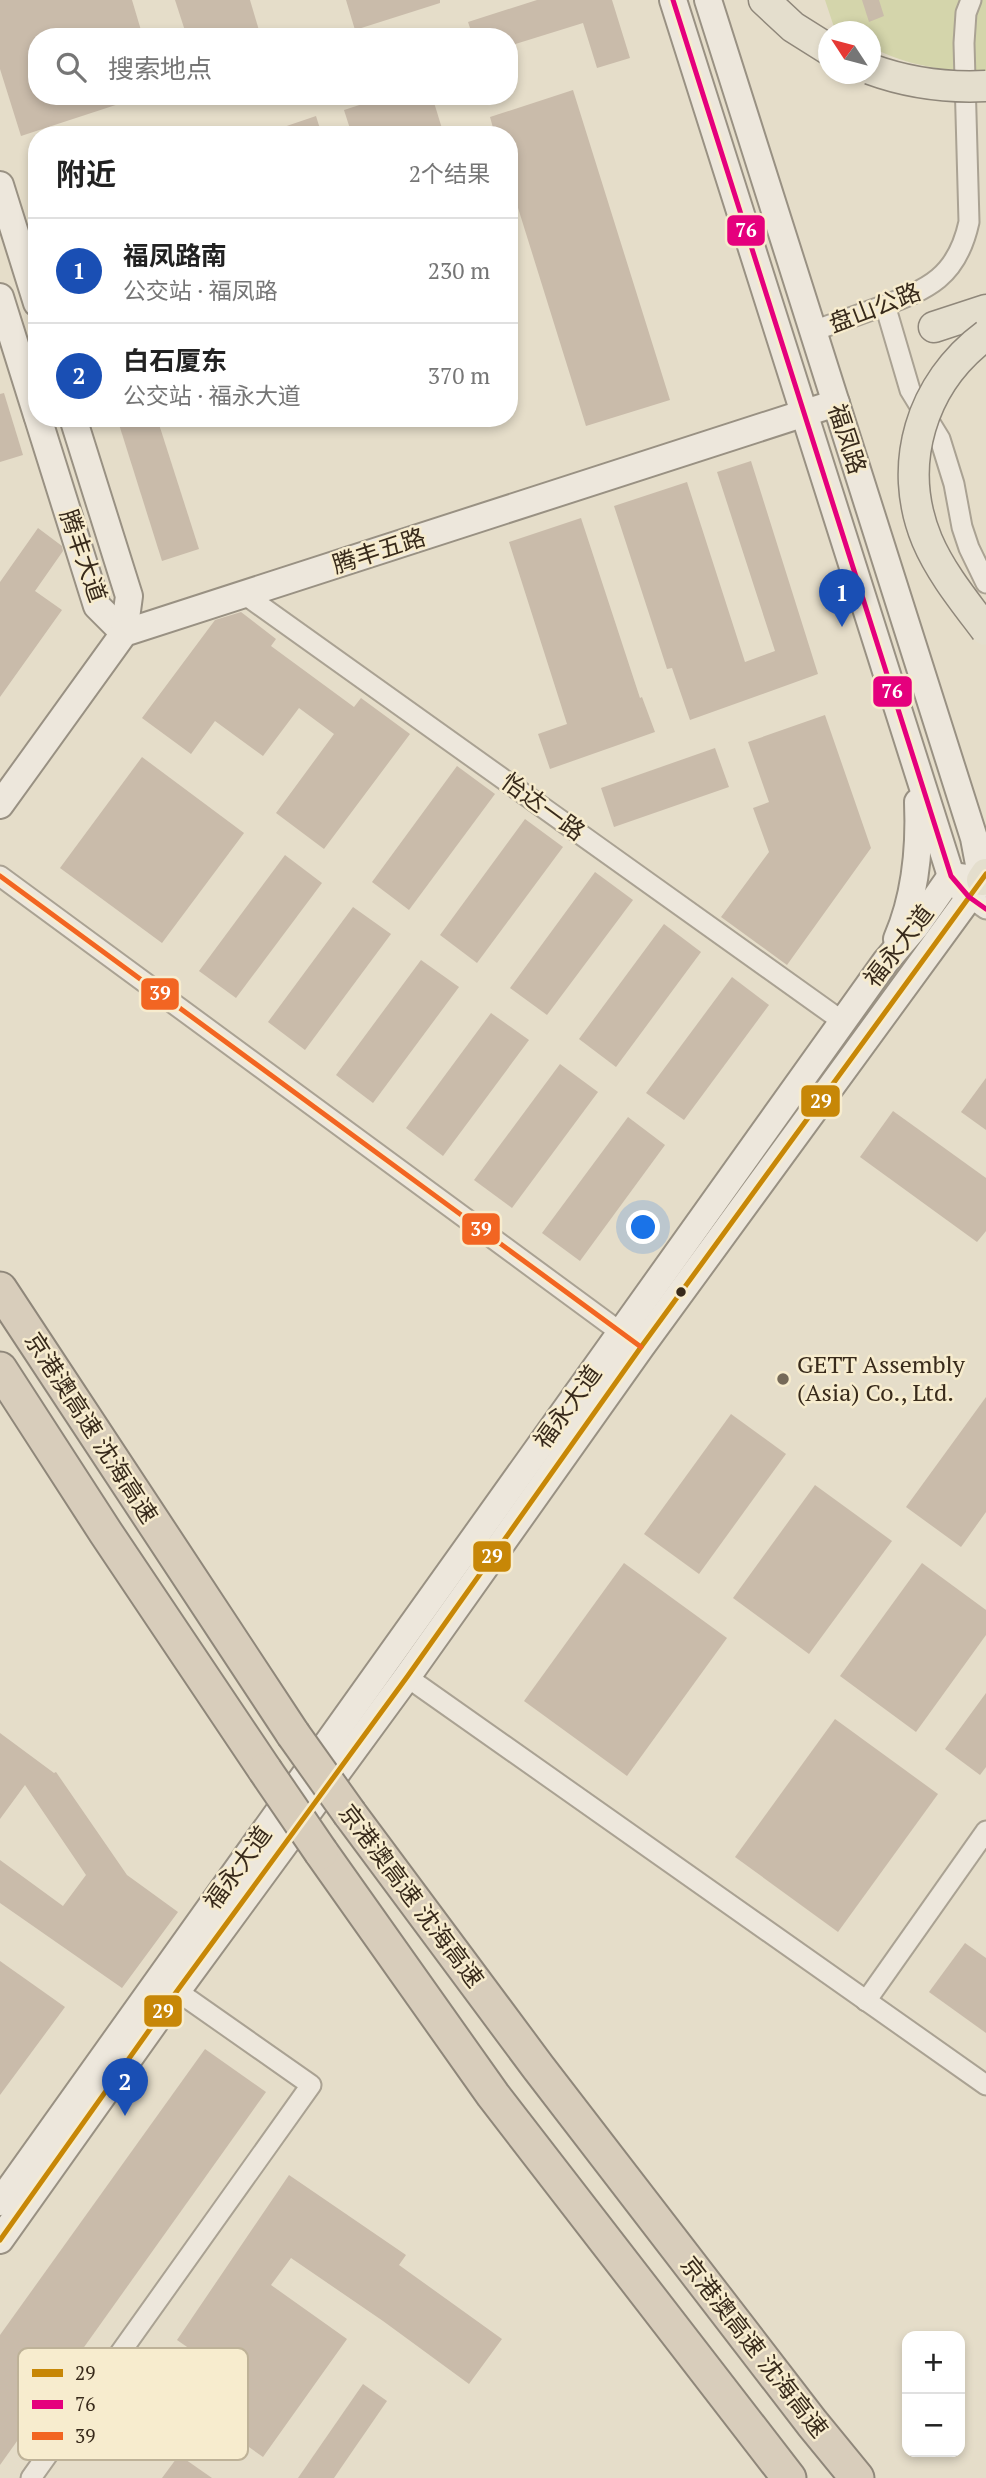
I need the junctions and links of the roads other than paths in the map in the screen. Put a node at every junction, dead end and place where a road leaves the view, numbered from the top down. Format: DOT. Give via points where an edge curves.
graph roads {
  1 [pos="673,0"];
  2 [pos="708,0"];
  3 [pos="764,0"];
  4 [pos="971,0"];
  5 [pos="818,43"];
  6 [pos="881,72"];
  7 [pos="986,86"];
  8 [pos="0,185"];
  9 [pos="28,274"];
  10 [pos="0,297"];
  11 [pos="885,305"];
  12 [pos="986,310"];
  13 [pos="934,327"];
  14 [pos="813,331"];
  15 [pos="986,334"];
  16 [pos="28,387"];
  17 [pos="836,403"];
  18 [pos="804,414"];
  19 [pos="40,427"];
  20 [pos="76,427"];
  21 [pos="986,583"];
  22 [pos="244,594"];
  23 [pos="986,630"];
  24 [pos="124,633"];
  25 [pos="916,769"];
  26 [pos="0,805"];
  27 [pos="0,876"];
  28 [pos="951,876"];
  29 [pos="982,889"];
  30 [pos="886,961"];
  31 [pos="842,1021"];
  32 [pos="0,1289"];
  33 [pos="631,1340"];
  34 [pos="0,1368"];
  35 [pos="407,1677"];
  36 [pos="986,1831"];
  37 [pos="177,1990"];
  38 [pos="866,2001"];
  39 [pos="986,2085"];
  40 [pos="0,2202"];
  41 [pos="0,2240"];
  42 [pos="124,2348"];
  43 [pos="44,2460"];
  44 [pos="31,2478"];
  45 [pos="789,2478"];
  46 [pos="857,2478"];
  1 -- 18 [label="main road, 福凤路"];
  2 -- 14 [label="main road, 福凤路"];
  3 -- 5 [label="main road"];
  4 -- 11 [label="street, 盘山公路" via="964,43 966,234 956,258 939,279 918,294"];
  6 -- 7 [label="main road, bridge" via="917,83"];
  8 -- 9 [label="main road"];
  10 -- 16 [label="main road, 腾丰大道"];
  11 -- 14 [label="street, 盘山公路"];
  11 -- 21 [label="street" via="910,390 940,439 962,527"];
  12 -- 13 [label="main road"];
  14 -- 17 [label="main road, 福凤路"];
  15 -- 23 [label="main road, bridge" via="953,366 929,402 915,442 913,482 927,541"];
  17 -- 18 [label="main road, 腾丰五路"];
  17 -- 29 [label="main road, 福凤路" via="974,838"];
  18 -- 22 [label="main road, 腾丰五路"];
  18 -- 25 [label="main road, 福凤路"];
  19 -- 24 [label="main road, 腾丰大道" via="97,606"];
  20 -- 24 [label="main road, 腾丰大道" via="129,596"];
  22 -- 24 [label="main road, 腾丰五路"];
  22 -- 31 [label="street, 怡达一路"];
  24 -- 26 [label="main road"];
  25 -- 28 [label="main road, 福凤路"];
  25 -- 30 [label="main road" via="918,859 905,916"];
  27 -- 33 [label="street"];
  28 -- 29 [label="main road"];
  28 -- 30 [label="main road, 福永大道"];
  29 -- 33 [label="main road, 福永大道"];
  30 -- 31 [label="main road, 福永大道"];
  31 -- 33 [label="main road, 福永大道"];
  32 -- 46 [label="highway, 京港澳高速 沈海高速, bridge" via="350,1814 538,2067"];
  33 -- 35 [label="main road, 福永大道"];
  33 -- 40 [label="main road, 福永大道"];
  34 -- 45 [label="highway, 京港澳高速 沈海高速, bridge" via="265,1770 493,2095"];
  35 -- 37 [label="main road, 福永大道"];
  35 -- 38 [label="street"];
  36 -- 38 [label="street"];
  37 -- 41 [label="main road, 福永大道"];
  37 -- 42 [label="street" via="311,2085"];
  38 -- 39 [label="street"];
  43 -- 44 [label="street"];
}
